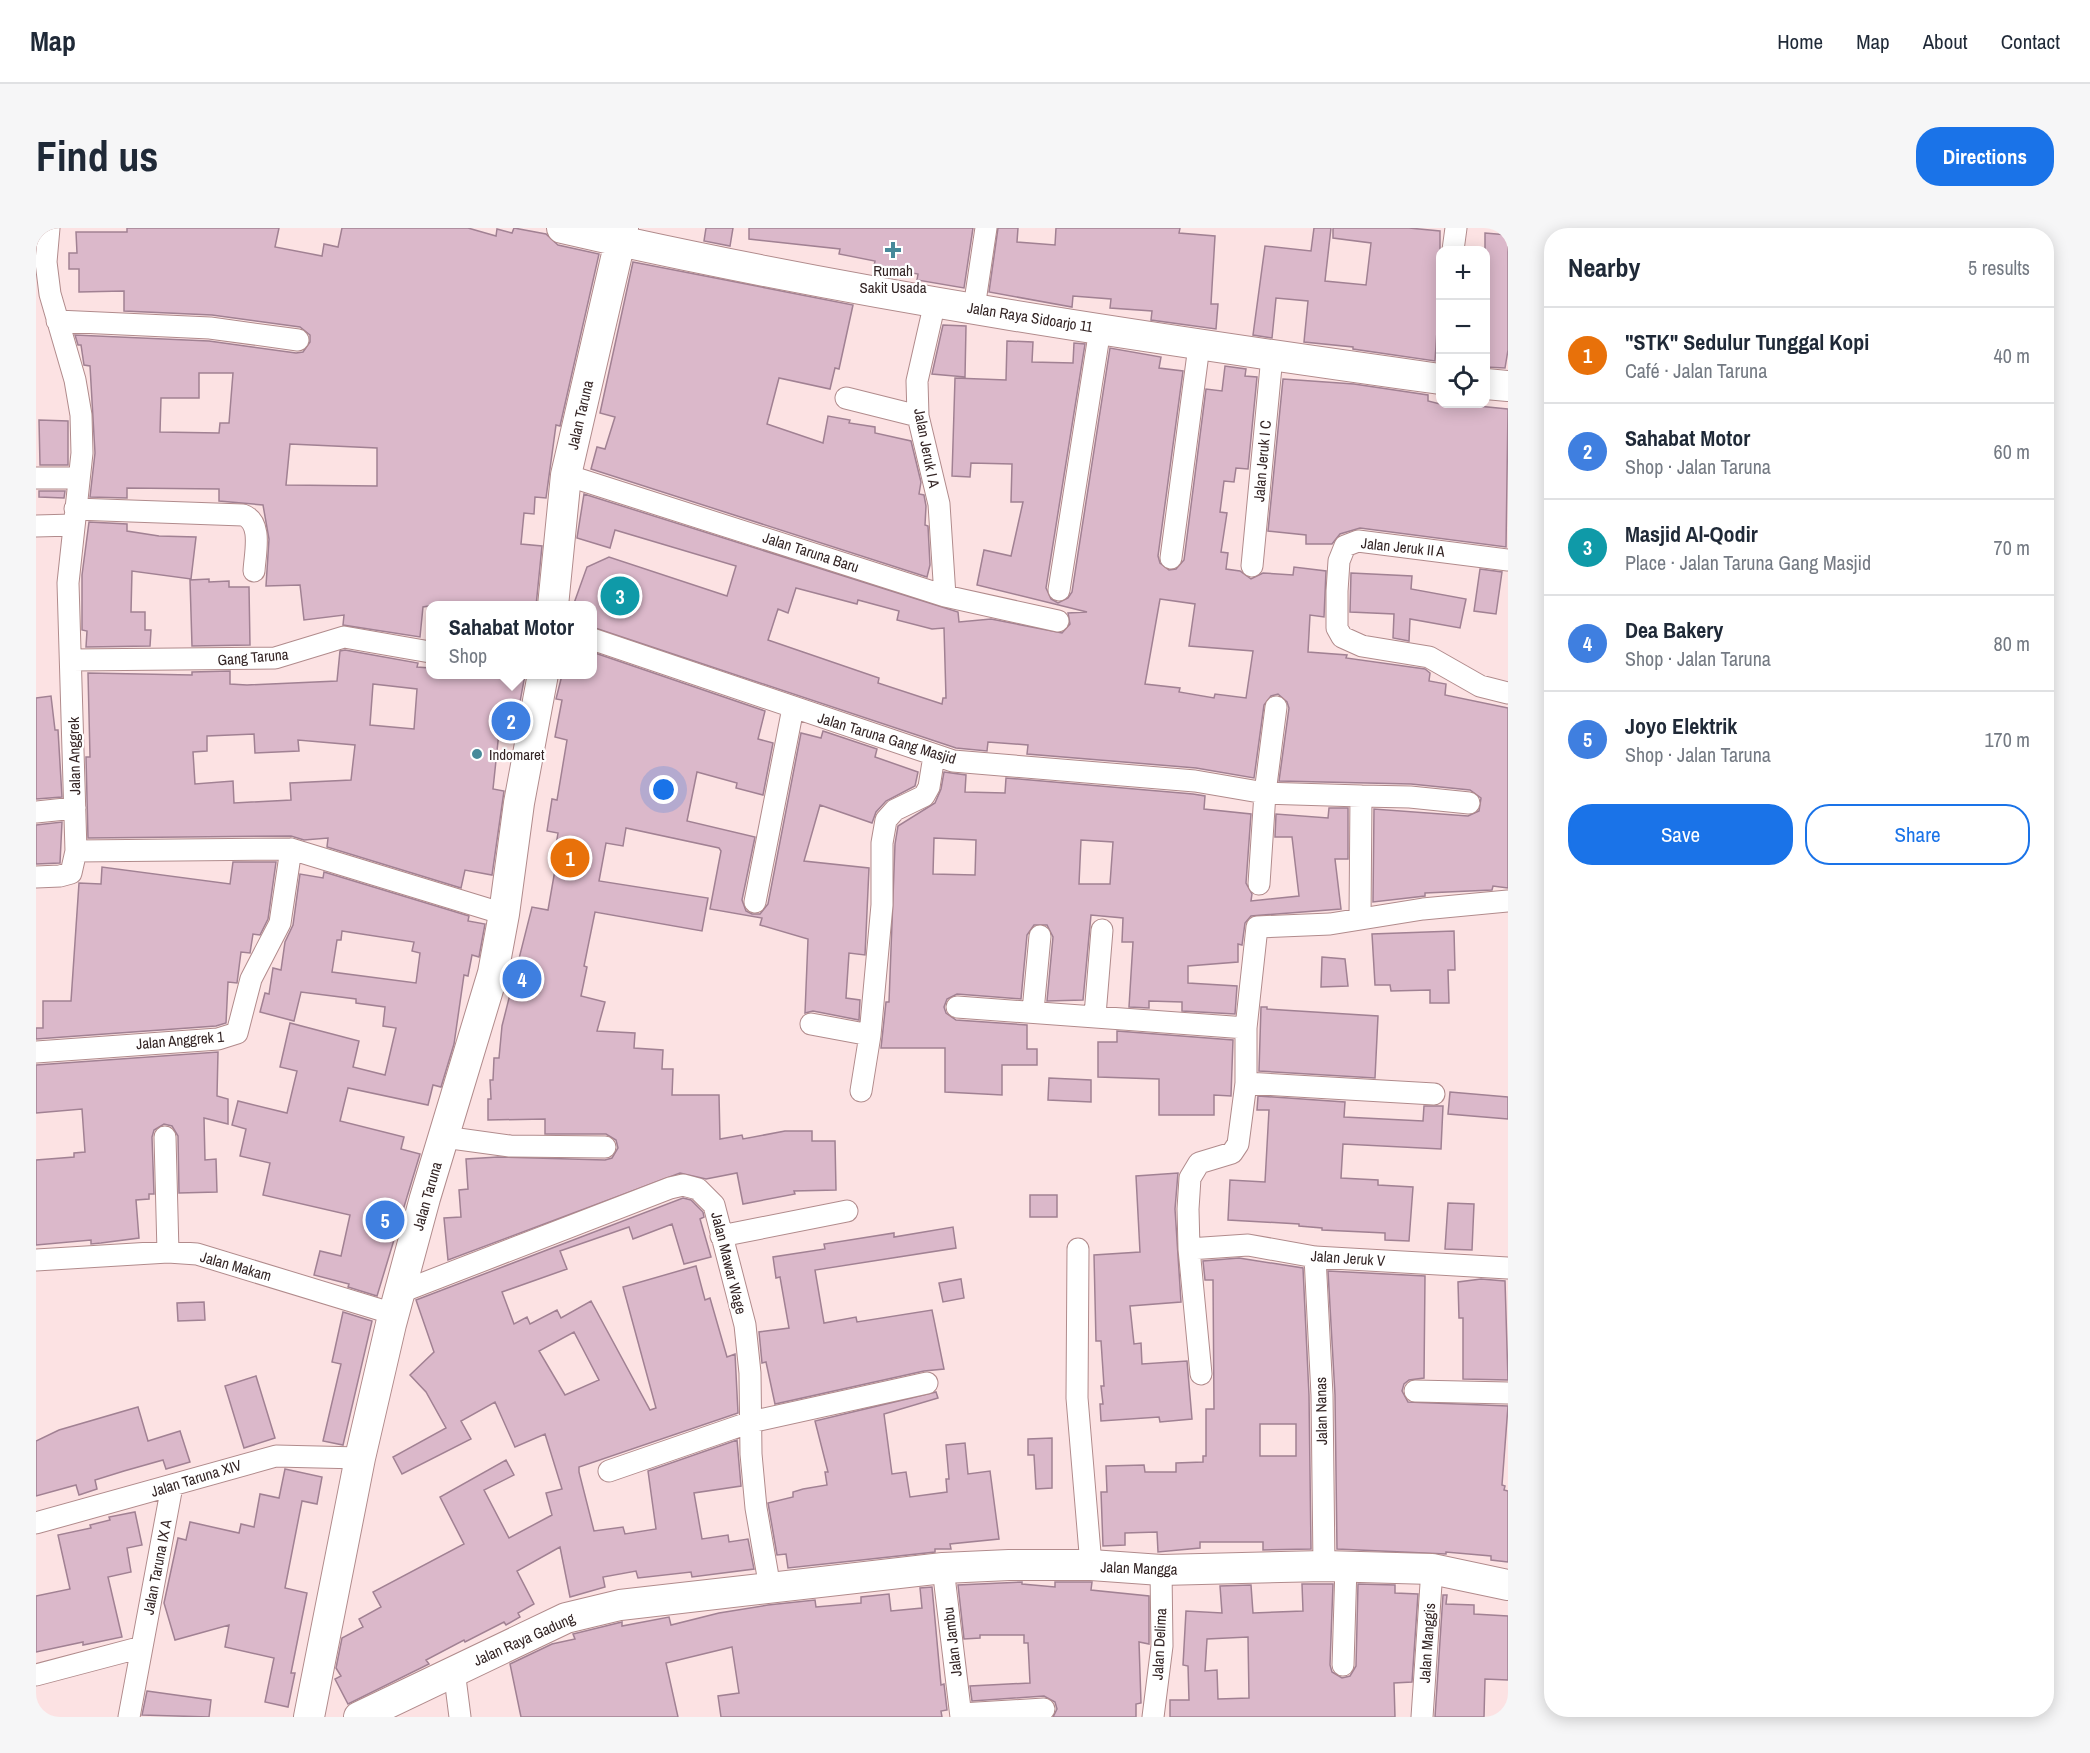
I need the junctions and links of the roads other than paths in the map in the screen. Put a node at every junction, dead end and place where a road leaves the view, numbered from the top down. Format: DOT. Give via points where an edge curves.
graph roads {
  1 [pos="49,228"];
  2 [pos="562,228"];
  3 [pos="986,228"];
  4 [pos="1456,228"];
  5 [pos="622,235"];
  6 [pos="1454,246"];
  7 [pos="41,261"];
  8 [pos="935,302"];
  9 [pos="974,308"];
  10 [pos="57,321"];
  11 [pos="1100,329"];
  12 [pos="298,340"];
  13 [pos="1199,346"];
  14 [pos="1272,356"];
  15 [pos="1436,378"];
  16 [pos="1490,384"];
  17 [pos="1508,386"];
  18 [pos="846,398"];
  19 [pos="918,416"];
  20 [pos="566,475"];
  21 [pos="36,478"];
  22 [pos="79,478"];
  23 [pos="74,517"];
  24 [pos="36,526"];
  25 [pos="1171,558"];
  26 [pos="1508,560"];
  27 [pos="1252,566"];
  28 [pos="254,571"];
  29 [pos="1059,590"];
  30 [pos="945,596"];
  31 [pos="553,601"];
  32 [pos="1058,621"];
  33 [pos="597,641"];
  34 [pos="426,651"];
  35 [pos="72,660"];
  36 [pos="542,679"];
  37 [pos="1508,693"];
  38 [pos="1276,707"];
  39 [pos="793,708"];
  40 [pos="934,756"];
  41 [pos="1265,793"];
  42 [pos="1361,796"];
  43 [pos="1469,803"];
  44 [pos="75,808"];
  45 [pos="36,812"];
  46 [pos="291,849"];
  47 [pos="76,851"];
  48 [pos="36,877"];
  49 [pos="1259,884"];
  50 [pos="1508,901"];
  51 [pos="755,902"];
  52 [pos="504,914"];
  53 [pos="1360,918"];
  54 [pos="1102,930"];
  55 [pos="1040,936"];
  56 [pos="957,1007"];
  57 [pos="1033,1011"];
  58 [pos="1095,1015"];
  59 [pos="811,1024"];
  60 [pos="1246,1028"];
  61 [pos="870,1035"];
  62 [pos="36,1052"];
  63 [pos="1246,1083"];
  64 [pos="861,1091"];
  65 [pos="1434,1094"];
  66 [pos="165,1137"];
  67 [pos="444,1137"];
  68 [pos="605,1147"];
  69 [pos="847,1211"];
  70 [pos="721,1236"];
  71 [pos="1078,1249"];
  72 [pos="1189,1250"];
  73 [pos="168,1252"];
  74 [pos="1315,1257"];
  75 [pos="36,1260"];
  76 [pos="1508,1269"];
  77 [pos="398,1303"];
  78 [pos="1201,1374"];
  79 [pos="927,1383"];
  80 [pos="1415,1391"];
  81 [pos="1508,1394"];
  82 [pos="752,1422"];
  83 [pos="360,1458"];
  84 [pos="609,1471"];
  85 [pos="172,1486"];
  86 [pos="36,1523"];
  87 [pos="1090,1565"];
  88 [pos="1335,1566"];
  89 [pos="943,1568"];
  90 [pos="1432,1569"];
  91 [pos="1161,1570"];
  92 [pos="1508,1585"];
  93 [pos="770,1588"];
  94 [pos="142,1647"];
  95 [pos="1343,1665"];
  96 [pos="454,1670"];
  97 [pos="36,1675"];
  98 [pos="1044,1710"];
  99 [pos="961,1715"];
  100 [pos="129,1717"];
  101 [pos="309,1717"];
  102 [pos="359,1717"];
  103 [pos="460,1717"];
  104 [pos="1154,1717"];
  105 [pos="1422,1717"];
  1 -- 7 [label="street, Jalan Anggrek"];
  2 -- 5 [label="street, Jalan Raya Sidoarjo 11"];
  3 -- 9 [label="street"];
  4 -- 6 [label="street"];
  5 -- 8 [label="street, Jalan Raya Sidoarjo 11"];
  5 -- 20 [label="street, Jalan Taruna"];
  7 -- 10 [label="street, Jalan Anggrek"];
  8 -- 9 [label="street, Jalan Raya Sidoarjo 11"];
  8 -- 19 [label="street, Jalan Jeruk I A" via="918,381"];
  9 -- 11 [label="street, Jalan Raya Sidoarjo 11"];
  10 -- 12 [label="street" via="210,328"];
  10 -- 22 [label="street, Jalan Anggrek" via="80,398"];
  11 -- 13 [label="street, Jalan Raya Sidoarjo 11"];
  11 -- 29 [label="street"];
  13 -- 14 [label="street, Jalan Raya Sidoarjo 11"];
  13 -- 25 [label="street"];
  14 -- 15 [label="street, Jalan Raya Sidoarjo 11"];
  14 -- 27 [label="street, Jalan Jeruk I C"];
  16 -- 17 [label="street"];
  18 -- 19 [label="street"];
  19 -- 30 [label="street, Jalan Jeruk I A" via="939,504"];
  20 -- 30 [label="street, Jalan Taruna Baru"];
  20 -- 31 [label="street, Jalan Taruna"];
  21 -- 22 [label="street"];
  22 -- 23 [label="street, Jalan Anggrek"];
  23 -- 24 [label="street"];
  23 -- 28 [label="street" via="250,517 256,526"];
  23 -- 35 [label="street, Jalan Anggrek" via="68,583"];
  26 -- 37 [label="street, Jalan Jeruk II A" via="1358,540 1345,546 1339,561 1337,591 1337,628 1342,637 1362,646 1429,657 1480,687"];
  30 -- 32 [label="street, Jalan Taruna Baru"];
  33 -- 39 [label="street, Jalan Taruna Gang Masjid"];
  34 -- 35 [label="street, Gang Taruna" via="344,637 275,658"];
  35 -- 44 [label="street, Jalan Anggrek"];
  36 -- 52 [label="street, Jalan Taruna" via="519,803"];
  38 -- 41 [label="street"];
  39 -- 40 [label="street, Jalan Taruna Gang Masjid"];
  39 -- 51 [label="street"];
  40 -- 41 [label="street, Jalan Taruna Gang Masjid" via="953,761 1195,781"];
  40 -- 61 [label="street" via="930,787 924,796 895,810 886,820"];
  41 -- 42 [label="street, Jalan Taruna Gang Masjid"];
  41 -- 49 [label="street"];
  42 -- 43 [label="street, Jalan Taruna Gang Masjid"];
  42 -- 53 [label="street"];
  44 -- 45 [label="street"];
  44 -- 47 [label="street, Jalan Anggrek"];
  46 -- 47 [label="street"];
  46 -- 52 [label="street"];
  46 -- 62 [label="street, Jalan Anggrek 1" via="280,923 250,979 237,1033 218,1039"];
  47 -- 48 [label="street" via="71,873"];
  50 -- 53 [label="street"];
  52 -- 67 [label="street, Jalan Taruna" via="493,973"];
  53 -- 60 [label="street" via="1330,924 1257,927"];
  54 -- 58 [label="street"];
  55 -- 57 [label="street"];
  56 -- 57 [label="street"];
  57 -- 58 [label="street"];
  58 -- 60 [label="street"];
  59 -- 61 [label="street"];
  60 -- 63 [label="street"];
  61 -- 64 [label="street"];
  63 -- 65 [label="street"];
  63 -- 72 [label="street" via="1238,1144 1232,1153 1199,1163 1190,1178"];
  66 -- 73 [label="street"];
  67 -- 68 [label="street" via="510,1146"];
  67 -- 77 [label="street, Jalan Taruna"];
  69 -- 70 [label="street"];
  70 -- 77 [label="street, Jalan Mawar Wage" via="714,1205 698,1189 683,1185"];
  70 -- 82 [label="street, Jalan Mawar Wage" via="745,1325"];
  71 -- 87 [label="street" via="1077,1398"];
  72 -- 74 [label="street, Jalan Jeruk V" via="1248,1245"];
  72 -- 78 [label="street"];
  73 -- 75 [label="street, Jalan Makam"];
  73 -- 77 [label="street, Jalan Makam" via="212,1257"];
  74 -- 76 [label="street, Jalan Jeruk V"];
  74 -- 88 [label="street, Jalan Nanas"];
  77 -- 83 [label="street, Jalan Taruna"];
  79 -- 82 [label="street"];
  80 -- 81 [label="street"];
  82 -- 84 [label="street"];
  82 -- 93 [label="street, Jalan Mawar Wage" via="756,1508"];
  83 -- 85 [label="street, Jalan Taruna XIV" via="276,1456"];
  83 -- 101 [label="street, Jalan Taruna"];
  85 -- 86 [label="street, Jalan Taruna XIV"];
  85 -- 94 [label="street, Jalan Taruna IX A"];
  87 -- 89 [label="street, Jalan Mangga"];
  87 -- 91 [label="street, Jalan Mangga"];
  88 -- 90 [label="street, Jalan Mangga"];
  88 -- 91 [label="street, Jalan Mangga"];
  88 -- 95 [label="street, Jalan Nanas"];
  89 -- 93 [label="street, Jalan Mangga"];
  89 -- 99 [label="street, Jalan Jambu"];
  90 -- 92 [label="street, Jalan Mangga"];
  90 -- 105 [label="street, Jalan Manggis"];
  91 -- 104 [label="street, Jalan Delima" via="1162,1646"];
  93 -- 96 [label="street, Jalan Raya Gadung" via="620,1605 566,1618"];
  94 -- 97 [label="street"];
  94 -- 100 [label="street, Jalan Taruna IX A"];
  96 -- 102 [label="street, Jalan Raya Gadung"];
  96 -- 103 [label="street"];
  98 -- 99 [label="street"];
}
